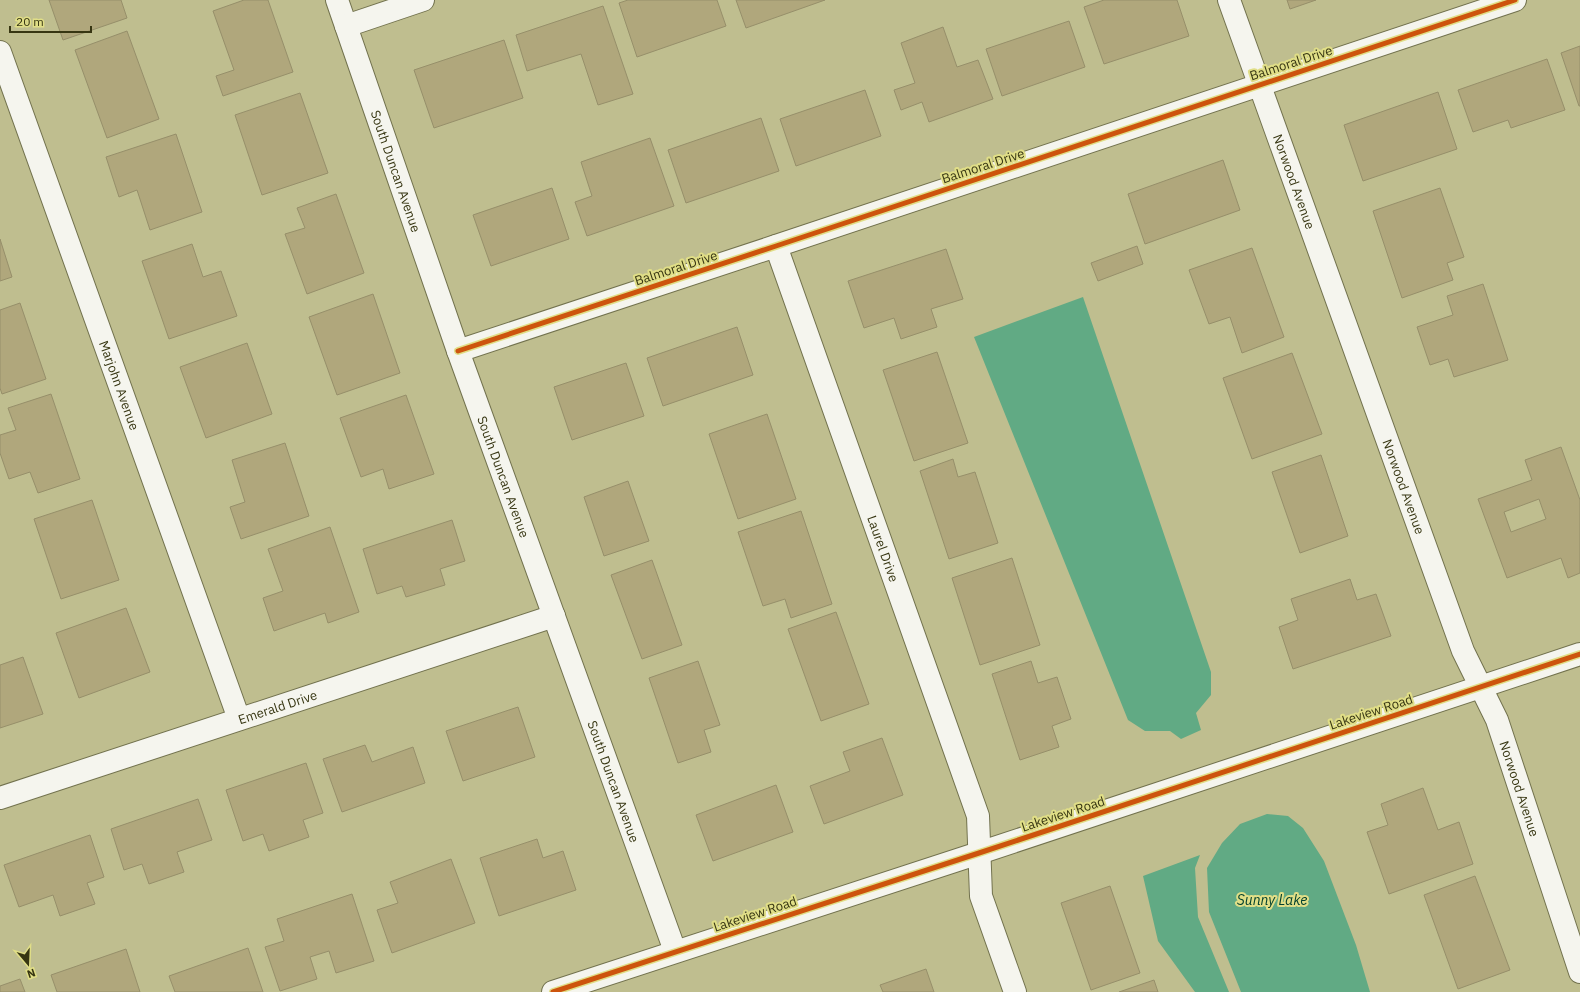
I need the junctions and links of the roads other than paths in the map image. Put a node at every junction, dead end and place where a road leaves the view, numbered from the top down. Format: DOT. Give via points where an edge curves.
graph roads {
  1 [pos="336,0"];
  2 [pos="423,0"];
  3 [pos="1230,0"];
  4 [pos="1515,0"];
  5 [pos="346,26"];
  6 [pos="0,52"];
  7 [pos="1260,85"];
  8 [pos="776,246"];
  9 [pos="458,351"];
  10 [pos="554,616"];
  11 [pos="1580,654"];
  12 [pos="1480,688"];
  13 [pos="239,719"];
  14 [pos="0,798"];
  15 [pos="979,853"];
  16 [pos="675,951"];
  17 [pos="1580,972"];
  18 [pos="553,992"];
  19 [pos="1015,992"];
  1 -- 5 [label="street, South Duncan Avenue"];
  2 -- 5 [label="street"];
  3 -- 7 [label="street, Norwood Avenue"];
  4 -- 7 [label="street, Balmoral Drive"];
  5 -- 9 [label="street, South Duncan Avenue"];
  6 -- 13 [label="street, Marjohn Avenue"];
  7 -- 8 [label="street, Balmoral Drive"];
  7 -- 12 [label="street, Norwood Avenue" via="1463,651"];
  8 -- 9 [label="street, Balmoral Drive"];
  8 -- 15 [label="street, Laurel Drive" via="978,816"];
  9 -- 10 [label="street, South Duncan Avenue"];
  10 -- 13 [label="street, Emerald Drive"];
  10 -- 16 [label="street, South Duncan Avenue"];
  11 -- 12 [label="street, Lakeview Road"];
  12 -- 15 [label="street, Lakeview Road"];
  12 -- 17 [label="street, Norwood Avenue" via="1497,720"];
  13 -- 14 [label="street, Emerald Drive"];
  15 -- 16 [label="street, Lakeview Road"];
  15 -- 19 [label="street" via="981,896"];
  16 -- 18 [label="street, Lakeview Road"];
}
